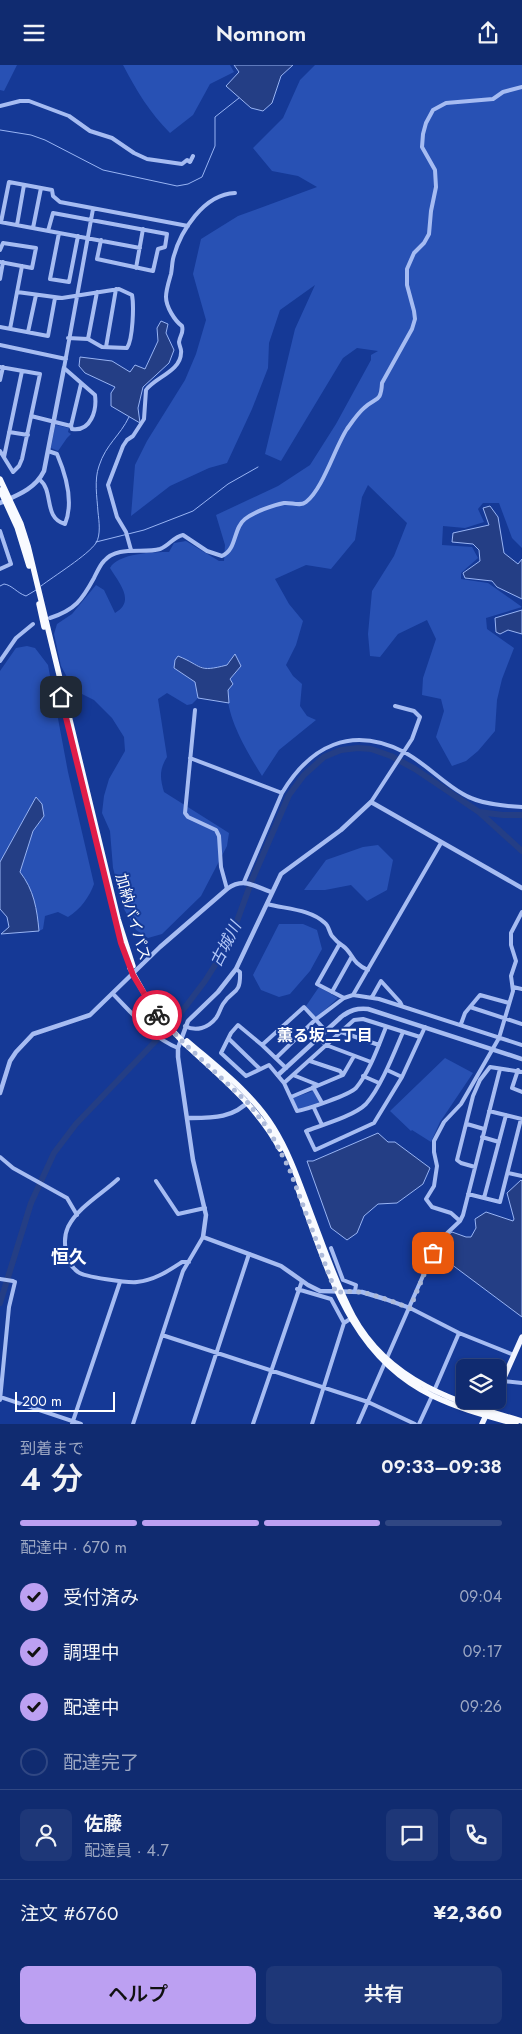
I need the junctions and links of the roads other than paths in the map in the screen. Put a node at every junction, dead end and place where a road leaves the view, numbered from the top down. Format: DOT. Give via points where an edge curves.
graph roads {
  1 [pos="522,87"];
  2 [pos="0,106"];
  3 [pos="193,156"];
  4 [pos="24,185"];
  5 [pos="41,188"];
  6 [pos="235,193"];
  7 [pos="93,209"];
  8 [pos="92,219"];
  9 [pos="0,222"];
  10 [pos="17,225"];
  11 [pos="188,226"];
  12 [pos="34,228"];
  13 [pos="143,229"];
  14 [pos="48,231"];
  15 [pos="59,233"];
  16 [pos="78,236"];
  17 [pos="88,238"];
  18 [pos="100,240"];
  19 [pos="140,248"];
  20 [pos="0,249"];
  21 [pos="2,262"];
  22 [pos="22,266"];
  23 [pos="136,268"];
  24 [pos="0,279"];
  25 [pos="116,289"];
  26 [pos="17,291"];
  27 [pos="97,292"];
  28 [pos="36,295"];
  29 [pos="77,295"];
  30 [pos="56,298"];
  31 [pos="0,328"];
  32 [pos="10,329"];
  33 [pos="28,333"];
  34 [pos="68,338"];
  35 [pos="88,339"];
  36 [pos="0,345"];
  37 [pos="106,347"];
  38 [pos="66,359"];
  39 [pos="1,367"];
  40 [pos="64,368"];
  41 [pos="22,371"];
  42 [pos="0,380"];
  43 [pos="81,384"];
  44 [pos="373,403"];
  45 [pos="375,408"];
  46 [pos="31,416"];
  47 [pos="54,422"];
  48 [pos="71,426"];
  49 [pos="9,432"];
  50 [pos="28,435"];
  51 [pos="0,451"];
  52 [pos="48,451"];
  53 [pos="4,457"];
  54 [pos="0,479"];
  55 [pos="40,480"];
  56 [pos="0,490"];
  57 [pos="5,501"];
  58 [pos="0,531"];
  59 [pos="131,550"];
  60 [pos="0,569"];
  61 [pos="50,618"];
  62 [pos="33,624"];
  63 [pos="0,661"];
  64 [pos="395,706"];
  65 [pos="195,710"];
  66 [pos="402,753"];
  67 [pos="190,758"];
  68 [pos="282,793"];
  69 [pos="371,801"];
  70 [pos="522,807"];
  71 [pos="441,843"];
  72 [pos="245,882"];
  73 [pos="522,888"];
  74 [pos="227,889"];
  75 [pos="272,892"];
  76 [pos="267,904"];
  77 [pos="522,912"];
  78 [pos="339,945"];
  79 [pos="352,958"];
  80 [pos="236,969"];
  81 [pos="368,969"];
  82 [pos="513,987"];
  83 [pos="522,989"];
  84 [pos="332,992"];
  85 [pos="113,994"];
  86 [pos="352,995"];
  87 [pos="372,997"];
  88 [pos="344,999"];
  89 [pos="509,1003"];
  90 [pos="402,1006"];
  91 [pos="470,1007"];
  92 [pos="505,1018"];
  93 [pos="316,1021"];
  94 [pos="461,1024"];
  95 [pos="522,1024"];
  96 [pos="185,1026"];
  97 [pos="386,1027"];
  98 [pos="424,1027"];
  99 [pos="326,1031"];
  100 [pos="341,1032"];
  101 [pos="403,1032"];
  102 [pos="420,1037"];
  103 [pos="318,1038"];
  104 [pos="499,1038"];
  105 [pos="229,1039"];
  106 [pos="262,1045"];
  107 [pos="326,1045"];
  108 [pos="379,1045"];
  109 [pos="522,1045"];
  110 [pos="178,1048"];
  111 [pos="493,1049"];
  112 [pos="354,1056"];
  113 [pos="276,1058"];
  114 [pos="522,1059"];
  115 [pos="310,1061"];
  116 [pos="371,1062"];
  117 [pos="286,1068"];
  118 [pos="260,1069"];
  119 [pos="500,1069"];
  120 [pos="387,1070"];
  121 [pos="520,1071"];
  122 [pos="278,1075"];
  123 [pos="293,1075"];
  124 [pos="343,1075"];
  125 [pos="364,1076"];
  126 [pos="402,1077"];
  127 [pos="284,1083"];
  128 [pos="379,1083"];
  129 [pos="318,1085"];
  130 [pos="313,1087"];
  131 [pos="522,1092"];
  132 [pos="0,1093"];
  133 [pos="467,1094"];
  134 [pos="473,1095"];
  135 [pos="291,1097"];
  136 [pos="249,1101"];
  137 [pos="322,1103"];
  138 [pos="314,1107"];
  139 [pos="489,1111"];
  140 [pos="506,1115"];
  141 [pos="187,1118"];
  142 [pos="522,1119"];
  143 [pos="467,1124"];
  144 [pos="322,1125"];
  145 [pos="484,1129"];
  146 [pos="482,1137"];
  147 [pos="499,1142"];
  148 [pos="0,1157"];
  149 [pos="475,1167"];
  150 [pos="508,1173"];
  151 [pos="522,1176"];
  152 [pos="118,1179"];
  153 [pos="156,1181"];
  154 [pos="468,1194"];
  155 [pos="484,1198"];
  156 [pos="205,1208"];
  157 [pos="77,1215"];
  158 [pos="460,1221"];
  159 [pos="203,1237"];
  160 [pos="330,1248"];
  161 [pos="249,1254"];
  162 [pos="189,1262"];
  163 [pos="0,1279"];
  164 [pos="302,1281"];
  165 [pos="120,1282"];
  166 [pos="297,1289"];
  167 [pos="355,1291"];
  168 [pos="339,1292"];
  169 [pos="385,1299"];
  170 [pos="410,1308"];
  171 [pos="350,1319"];
  172 [pos="344,1323"];
  173 [pos="459,1333"];
  174 [pos="162,1335"];
  175 [pos="522,1337"];
  176 [pos="216,1352"];
  177 [pos="514,1355"];
  178 [pos="386,1361"];
  179 [pos="271,1370"];
  180 [pos="506,1372"];
  181 [pos="506,1381"];
  182 [pos="522,1383"];
  183 [pos="324,1389"];
  184 [pos="433,1394"];
  185 [pos="0,1398"];
  186 [pos="368,1402"];
  187 [pos="489,1409"];
  188 [pos="487,1414"];
  189 [pos="522,1421"];
  190 [pos="73,1423"];
  191 [pos="81,1424"];
  192 [pos="133,1424"];
  193 [pos="193,1424"];
  194 [pos="253,1424"];
  195 [pos="312,1424"];
  196 [pos="358,1424"];
  197 [pos="415,1424"];
  198 [pos="419,1424"];
  199 [pos="482,1424"];
  200 [pos="516,1424"];
  1 -- 44 [label="street" via="503,92 493,99 446,103 433,111 426,123 422,147 435,170 436,187 429,234 414,253 407,269 407,285 414,311 413,327 382,383 379,399"];
  2 -- 3 [label="street" via="29,101 69,116 90,131 112,138 147,159 182,164 190,162"];
  4 -- 5 [label="street"];
  4 -- 9 [label="street" via="9,182"];
  4 -- 10 [label="street"];
  5 -- 7 [label="street" via="52,190 60,202"];
  5 -- 12 [label="street"];
  6 -- 11 [label="street" via="211,200 194,215"];
  7 -- 8 [label="street"];
  7 -- 11 [label="street"];
  8 -- 13 [label="street"];
  8 -- 14 [label="street" via="53,213"];
  8 -- 17 [label="street"];
  9 -- 10 [label="street"];
  10 -- 12 [label="street"];
  11 -- 59 [label="street" via="173,259 166,297 176,322 184,332 179,343 182,353 172,370 156,379 146,390 144,419 123,446 108,485"];
  12 -- 14 [label="street"];
  13 -- 19 [label="street"];
  13 -- 23 [label="street" via="167,234 165,247 158,249 153,271"];
  14 -- 15 [label="street"];
  15 -- 16 [label="street"];
  15 -- 16 [label="street" via="50,279 68,282"];
  16 -- 17 [label="street"];
  17 -- 18 [label="street"];
  17 -- 29 [label="street"];
  18 -- 19 [label="street"];
  18 -- 23 [label="street" via="96,259"];
  19 -- 23 [label="street"];
  20 -- 22 [label="street" via="3,243 36,248 32,268"];
  21 -- 22 [label="street"];
  21 -- 24 [label="street"];
  22 -- 26 [label="street"];
  25 -- 27 [label="street"];
  25 -- 37 [label="street"];
  25 -- 37 [label="street" via="133,297 129,346 124,349"];
  26 -- 28 [label="street"];
  26 -- 32 [label="street"];
  27 -- 29 [label="street"];
  27 -- 35 [label="street"];
  28 -- 30 [label="street"];
  28 -- 33 [label="street"];
  29 -- 30 [label="street"];
  29 -- 34 [label="street"];
  30 -- 33 [label="street" via="48,336"];
  31 -- 32 [label="street"];
  32 -- 33 [label="street"];
  34 -- 35 [label="street"];
  34 -- 38 [label="street"];
  35 -- 37 [label="street"];
  36 -- 38 [label="street"];
  38 -- 40 [label="street"];
  39 -- 41 [label="street"];
  39 -- 42 [label="street"];
  40 -- 43 [label="street"];
  40 -- 47 [label="street"];
  41 -- 46 [label="street" via="40,374"];
  41 -- 49 [label="street"];
  43 -- 48 [label="street"];
  43 -- 48 [label="street" via="95,395 92,418 82,429 72,429"];
  44 -- 45 [label="street"];
  44 -- 59 [label="street" via="364,407 348,427 306,502 281,504 250,516 242,522 226,555 217,556 183,535 159,549"];
  46 -- 47 [label="street"];
  46 -- 50 [label="street"];
  47 -- 48 [label="street"];
  47 -- 52 [label="street"];
  49 -- 50 [label="street"];
  49 -- 53 [label="street"];
  50 -- 53 [label="street" via="22,461 16,471 13,472"];
  51 -- 53 [label="street"];
  52 -- 55 [label="street"];
  52 -- 55 [label="street" via="57,454 65,474 69,515 65,524 58,521 49,508 46,486"];
  54 -- 57 [label="highway, 加納バイパス"];
  55 -- 57 [label="street" via="27,491"];
  56 -- 57 [label="highway, 加納バイパス"];
  57 -- 136 [label="highway, 加納バイパス, bridge" via="33,578 112,909 132,967 154,1011"];
  58 -- 60 [label="street" via="11,564"];
  59 -- 61 [label="street" via="104,560 77,604"];
  62 -- 63 [label="street" via="16,638"];
  64 -- 66 [label="street" via="414,711 420,717 412,739"];
  65 -- 67 [label="street"];
  66 -- 68 [label="street" via="378,743 360,741 328,746 299,769"];
  66 -- 69 [label="street"];
  66 -- 70 [label="street" via="464,795 493,804"];
  67 -- 68 [label="street"];
  67 -- 74 [label="street" via="185,813 216,830"];
  68 -- 72 [label="street"];
  69 -- 71 [label="street"];
  69 -- 75 [label="street" via="341,830 281,874"];
  71 -- 73 [label="street"];
  71 -- 81 [label="street"];
  72 -- 74 [label="street" via="235,883"];
  72 -- 75 [label="street"];
  74 -- 85 [label="street" via="160,947"];
  75 -- 76 [label="street"];
  76 -- 78 [label="street" via="314,916 326,923"];
  76 -- 80 [label="street"];
  77 -- 82 [label="street" via="511,938 516,957 511,976"];
  78 -- 79 [label="street"];
  78 -- 84 [label="street" via="317,985"];
  79 -- 81 [label="street"];
  79 -- 84 [label="street"];
  80 -- 96 [label="street"];
  80 -- 96 [label="street" via="240,972 238,988 223,1004 217,1017 197,1030"];
  81 -- 86 [label="street"];
  82 -- 83 [label="street"];
  82 -- 89 [label="street"];
  84 -- 88 [label="street"];
  85 -- 110 [label="street" via="152,1032"];
  85 -- 132 [label="street" via="90,1015 33,1034 10,1061"];
  86 -- 87 [label="street"];
  86 -- 88 [label="street"];
  87 -- 90 [label="street"];
  87 -- 90 [label="street" via="381,981"];
  88 -- 93 [label="street"];
  89 -- 91 [label="street" via="480,995"];
  89 -- 92 [label="street"];
  90 -- 94 [label="street"];
  91 -- 92 [label="street"];
  91 -- 94 [label="street"];
  92 -- 95 [label="street"];
  92 -- 104 [label="street"];
  93 -- 99 [label="street"];
  93 -- 106 [label="street" via="304,1007"];
  93 -- 113 [label="street"];
  94 -- 104 [label="street"];
  96 -- 110 [label="street"];
  97 -- 100 [label="street" via="363,1019 354,1021"];
  97 -- 101 [label="street"];
  97 -- 108 [label="street"];
  98 -- 99 [label="street" via="360,1008 346,1013"];
  98 -- 102 [label="street"];
  98 -- 111 [label="street"];
  99 -- 103 [label="street"];
  100 -- 107 [label="street"];
  100 -- 108 [label="street"];
  101 -- 102 [label="street"];
  101 -- 120 [label="street"];
  102 -- 126 [label="street"];
  103 -- 107 [label="street"];
  103 -- 117 [label="street"];
  104 -- 109 [label="street"];
  104 -- 111 [label="street"];
  105 -- 106 [label="street" via="238,1025"];
  105 -- 118 [label="street"];
  105 -- 118 [label="street" via="221,1053 246,1076"];
  106 -- 113 [label="street"];
  107 -- 112 [label="street"];
  107 -- 115 [label="street"];
  108 -- 116 [label="street"];
  110 -- 141 [label="street"];
  111 -- 114 [label="street"];
  111 -- 133 [label="street"];
  112 -- 116 [label="street"];
  112 -- 124 [label="street"];
  113 -- 117 [label="street"];
  115 -- 123 [label="street"];
  115 -- 124 [label="street" via="340,1071"];
  116 -- 125 [label="street"];
  117 -- 122 [label="street"];
  118 -- 122 [label="street" via="268,1065"];
  119 -- 121 [label="street"];
  119 -- 134 [label="street" via="490,1067"];
  119 -- 139 [label="street"];
  120 -- 126 [label="street"];
  120 -- 128 [label="street"];
  121 -- 131 [label="street" via="512,1088"];
  122 -- 127 [label="street"];
  123 -- 127 [label="street"];
  123 -- 129 [label="street"];
  124 -- 129 [label="street"];
  125 -- 128 [label="street"];
  125 -- 137 [label="street" via="354,1089"];
  126 -- 144 [label="street" via="374,1123 315,1150 306,1131"];
  127 -- 135 [label="street"];
  128 -- 144 [label="street" via="365,1104"];
  129 -- 130 [label="street"];
  130 -- 135 [label="street"];
  130 -- 137 [label="street"];
  133 -- 134 [label="street"];
  133 -- 158 [label="street" via="444,1122 434,1141 437,1165 434,1186 426,1199 432,1207 451,1213"];
  134 -- 143 [label="street"];
  135 -- 138 [label="street" via="297,1111"];
  136 -- 141 [label="street" via="241,1109 224,1116"];
  136 -- 168 [label="highway, 加納バイパス" via="273,1127 291,1163"];
  137 -- 138 [label="street"];
  138 -- 144 [label="street"];
  139 -- 140 [label="street"];
  139 -- 145 [label="street"];
  140 -- 142 [label="street"];
  140 -- 147 [label="street"];
  141 -- 156 [label="street"];
  142 -- 150 [label="street"];
  143 -- 145 [label="street"];
  143 -- 149 [label="street" via="457,1160"];
  145 -- 146 [label="street"];
  146 -- 147 [label="street"];
  146 -- 149 [label="street"];
  147 -- 155 [label="street"];
  148 -- 157 [label="street" via="13,1168 67,1198"];
  149 -- 154 [label="street"];
  150 -- 151 [label="street"];
  150 -- 155 [label="street" via="500,1202"];
  152 -- 157 [label="street"];
  153 -- 156 [label="street" via="178,1214"];
  154 -- 155 [label="street"];
  154 -- 158 [label="street"];
  156 -- 159 [label="street"];
  157 -- 165 [label="street" via="65,1237 67,1255 74,1268 85,1275"];
  158 -- 170 [label="street" via="443,1237 433,1253"];
  159 -- 161 [label="street"];
  159 -- 162 [label="street"];
  160 -- 167 [label="street" via="343,1280 356,1285"];
  161 -- 164 [label="street" via="281,1266"];
  161 -- 176 [label="street"];
  162 -- 165 [label="street" via="182,1262 148,1280"];
  162 -- 174 [label="street" via="183,1271"];
  163 -- 185 [label="street" via="14,1282"];
  164 -- 166 [label="street"];
  164 -- 168 [label="street" via="320,1291"];
  165 -- 190 [label="street"];
  166 -- 172 [label="street" via="331,1299"];
  166 -- 179 [label="street"];
  167 -- 168 [label="street"];
  167 -- 169 [label="street"];
  168 -- 171 [label="highway, 加納バイパス"];
  168 -- 178 [label="highway, 加納バイパス"];
  169 -- 170 [label="street"];
  170 -- 173 [label="street"];
  170 -- 178 [label="street"];
  171 -- 172 [label="street"];
  171 -- 178 [label="highway, 加納バイパス" via="364,1340"];
  172 -- 183 [label="street"];
  173 -- 177 [label="street"];
  173 -- 184 [label="street"];
  174 -- 176 [label="street"];
  174 -- 192 [label="street"];
  175 -- 177 [label="main road"];
  176 -- 179 [label="street"];
  176 -- 193 [label="street"];
  177 -- 180 [label="main road"];
  178 -- 184 [label="highway, 加納バイパス"];
  178 -- 186 [label="street"];
  179 -- 183 [label="street"];
  179 -- 194 [label="street"];
  181 -- 182 [label="street"];
  183 -- 186 [label="street"];
  183 -- 195 [label="street"];
  184 -- 188 [label="highway, 加納バイパス"];
  184 -- 198 [label="street"];
  185 -- 190 [label="street"];
  186 -- 196 [label="street"];
  186 -- 197 [label="street"];
  187 -- 188 [label="main road"];
  188 -- 189 [label="highway"];
  188 -- 199 [label="main road"];
  188 -- 200 [label="highway"];
  190 -- 191 [label="street"];
}
